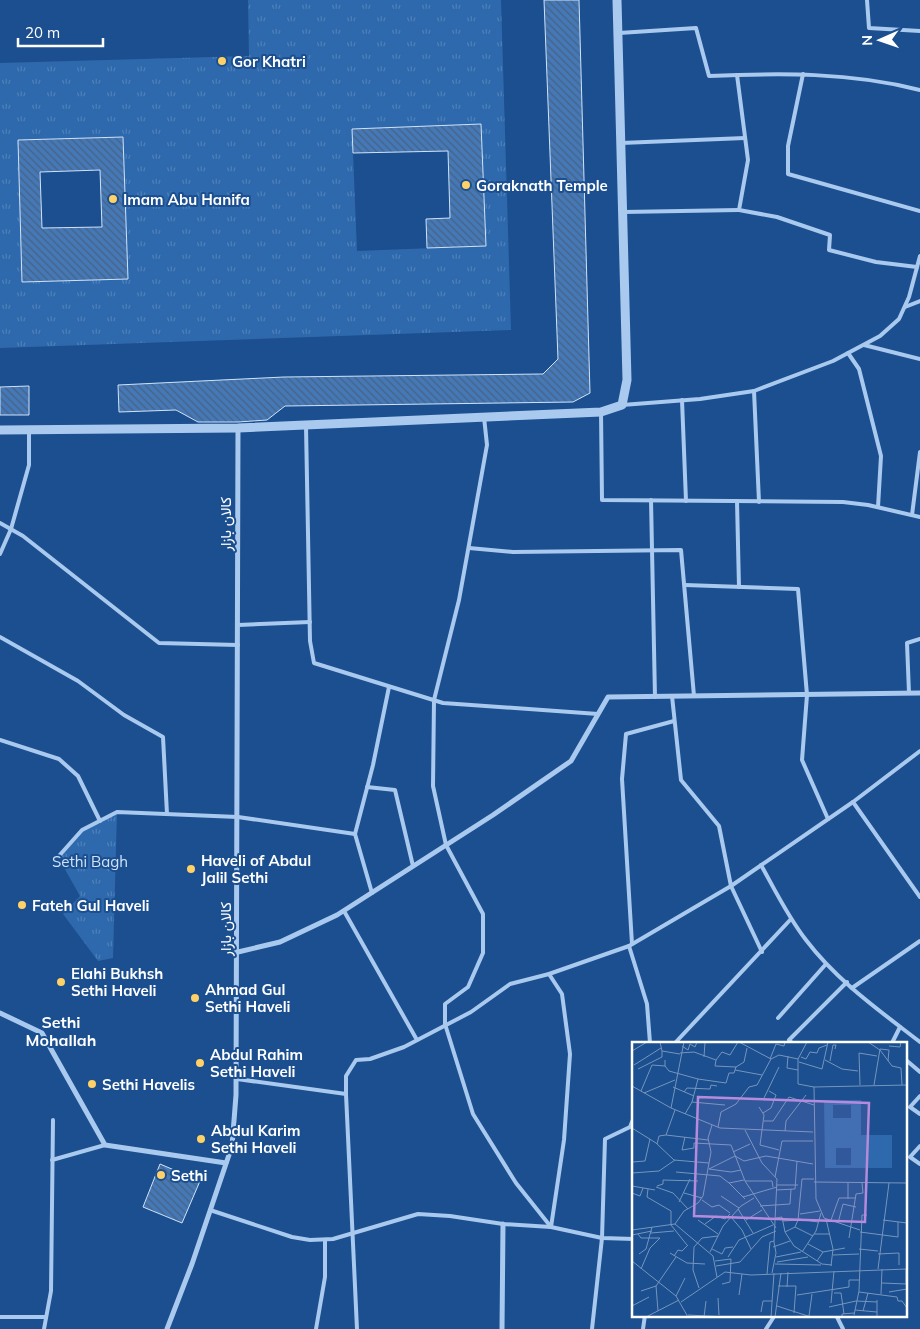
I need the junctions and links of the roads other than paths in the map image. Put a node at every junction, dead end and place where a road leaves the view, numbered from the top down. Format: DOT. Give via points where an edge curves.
graph roads {
  1 [pos="617,0"];
  2 [pos="868,0"];
  3 [pos="920,31"];
  4 [pos="618,33"];
  5 [pos="802,74"];
  6 [pos="737,75"];
  7 [pos="920,90"];
  8 [pos="745,138"];
  9 [pos="621,143"];
  10 [pos="739,210"];
  11 [pos="920,211"];
  12 [pos="622,212"];
  13 [pos="920,256"];
  14 [pos="917,267"];
  15 [pos="920,302"];
  16 [pos="905,306"];
  17 [pos="864,345"];
  18 [pos="848,353"];
  19 [pos="920,359"];
  20 [pos="754,391"];
  21 [pos="682,400"];
  22 [pos="622,405"];
  23 [pos="601,412"];
  24 [pos="484,417"];
  25 [pos="306,425"];
  26 [pos="238,428"];
  27 [pos="0,430"];
  28 [pos="29,430"];
  29 [pos="920,452"];
  30 [pos="919,466"];
  31 [pos="650,500"];
  32 [pos="686,501"];
  33 [pos="737,501"];
  34 [pos="759,502"];
  35 [pos="878,507"];
  36 [pos="912,515"];
  37 [pos="920,517"];
  38 [pos="0,523"];
  39 [pos="11,529"];
  40 [pos="469,548"];
  41 [pos="652,549"];
  42 [pos="0,554"];
  43 [pos="685,585"];
  44 [pos="739,587"];
  45 [pos="310,622"];
  46 [pos="238,625"];
  47 [pos="0,637"];
  48 [pos="920,639"];
  49 [pos="238,645"];
  50 [pos="389,687"];
  51 [pos="909,693"];
  52 [pos="920,693"];
  53 [pos="807,694"];
  54 [pos="672,696"];
  55 [pos="694,696"];
  56 [pos="655,697"];
  57 [pos="434,700"];
  58 [pos="598,714"];
  59 [pos="674,721"];
  60 [pos="0,740"];
  61 [pos="920,751"];
  62 [pos="367,788"];
  63 [pos="853,802"];
  64 [pos="167,814"];
  65 [pos="238,817"];
  66 [pos="828,819"];
  67 [pos="100,821"];
  68 [pos="355,834"];
  69 [pos="446,845"];
  70 [pos="58,857"];
  71 [pos="761,865"];
  72 [pos="413,866"];
  73 [pos="731,886"];
  74 [pos="372,893"];
  75 [pos="920,897"];
  76 [pos="344,911"];
  77 [pos="791,920"];
  78 [pos="920,941"];
  79 [pos="631,945"];
  80 [pos="238,952"];
  81 [pos="762,952"];
  82 [pos="826,964"];
  83 [pos="549,974"];
  84 [pos="846,982"];
  85 [pos="852,988"];
  86 [pos="0,1014"];
  87 [pos="778,1018"];
  88 [pos="445,1024"];
  89 [pos="900,1027"];
  90 [pos="416,1040"];
  91 [pos="919,1040"];
  92 [pos="650,1042"];
  93 [pos="676,1042"];
  94 [pos="791,1042"];
  95 [pos="892,1042"];
  96 [pos="908,1062"];
  97 [pos="920,1072"];
  98 [pos="237,1079"];
  99 [pos="346,1094"];
  100 [pos="920,1096"];
  101 [pos="920,1114"];
  102 [pos="53,1120"];
  103 [pos="632,1122"];
  104 [pos="105,1145"];
  105 [pos="920,1146"];
  106 [pos="52,1160"];
  107 [pos="226,1163"];
  108 [pos="920,1164"];
  109 [pos="210,1210"];
  110 [pos="503,1224"];
  111 [pos="551,1227"];
  112 [pos="351,1234"];
  113 [pos="602,1238"];
  114 [pos="632,1239"];
  115 [pos="325,1240"];
  116 [pos="644,1316"];
  117 [pos="773,1316"];
  118 [pos="836,1316"];
  119 [pos="0,1317"];
  120 [pos="46,1318"];
  121 [pos="44,1329"];
  122 [pos="167,1329"];
  123 [pos="316,1329"];
  124 [pos="357,1329"];
  125 [pos="502,1329"];
  126 [pos="592,1329"];
  127 [pos="643,1329"];
  128 [pos="766,1329"];
  129 [pos="843,1329"];
  1 -- 4 [label="street"];
  2 -- 3 [label="lane" via="870,28"];
  4 -- 6 [label="lane" via="696,28 708,76"];
  4 -- 9 [label="street"];
  5 -- 6 [label="lane"];
  5 -- 7 [label="lane" via="883,80"];
  5 -- 11 [label="lane" via="788,146 788,174"];
  6 -- 8 [label="lane"];
  8 -- 9 [label="lane"];
  8 -- 10 [label="lane" via="748,160"];
  9 -- 12 [label="street"];
  10 -- 12 [label="lane"];
  10 -- 14 [label="lane" via="777,217 830,235 830,250 876,262"];
  12 -- 22 [label="street" via="627,380"];
  13 -- 14 [label="lane"];
  14 -- 16 [label="lane"];
  15 -- 16 [label="lane"];
  16 -- 17 [label="lane" via="900,319"];
  17 -- 18 [label="lane"];
  17 -- 19 [label="lane"];
  18 -- 20 [label="lane"];
  18 -- 35 [label="lane" via="859,369 881,456"];
  20 -- 21 [label="lane"];
  20 -- 34 [label="lane"];
  21 -- 22 [label="lane"];
  21 -- 32 [label="lane"];
  22 -- 23 [label="street"];
  23 -- 24 [label="street"];
  23 -- 31 [label="lane" via="602,500"];
  24 -- 25 [label="street"];
  24 -- 40 [label="lane" via="487,445"];
  25 -- 26 [label="street"];
  25 -- 45 [label="lane"];
  26 -- 28 [label="street"];
  26 -- 46 [label="street, کالان بازار"];
  27 -- 28 [label="street"];
  28 -- 39 [label="lane" via="29,465"];
  29 -- 30 [label="lane"];
  30 -- 36 [label="lane"];
  31 -- 32 [label="lane"];
  31 -- 41 [label="lane"];
  32 -- 33 [label="lane"];
  33 -- 34 [label="lane"];
  33 -- 44 [label="lane"];
  34 -- 35 [label="lane" via="842,502"];
  35 -- 36 [label="lane"];
  36 -- 37 [label="lane"];
  38 -- 39 [label="lane"];
  39 -- 42 [label="lane"];
  39 -- 49 [label="lane" via="159,643"];
  40 -- 41 [label="lane" via="513,552"];
  40 -- 57 [label="lane"];
  41 -- 43 [label="lane" via="681,550"];
  41 -- 56 [label="lane"];
  43 -- 44 [label="lane"];
  43 -- 55 [label="lane"];
  44 -- 53 [label="lane" via="798,588"];
  45 -- 46 [label="lane"];
  45 -- 50 [label="lane" via="314,662"];
  46 -- 49 [label="street, کالان بازار"];
  47 -- 64 [label="lane" via="78,681 124,715 164,738"];
  48 -- 51 [label="lane" via="907,643"];
  49 -- 65 [label="street, کالان بازار"];
  50 -- 57 [label="lane"];
  50 -- 62 [label="lane"];
  51 -- 52 [label="street"];
  51 -- 53 [label="street"];
  53 -- 55 [label="street"];
  53 -- 66 [label="lane" via="802,760"];
  54 -- 55 [label="street"];
  54 -- 56 [label="street"];
  54 -- 59 [label="lane"];
  56 -- 58 [label="street" via="608,697"];
  57 -- 58 [label="lane"];
  57 -- 69 [label="lane" via="433,786"];
  58 -- 69 [label="street" via="571,761"];
  59 -- 73 [label="lane" via="681,780 719,826"];
  59 -- 79 [label="lane" via="626,734 622,778"];
  60 -- 67 [label="lane" via="59,759 78,776"];
  61 -- 63 [label="lane"];
  62 -- 68 [label="lane"];
  62 -- 72 [label="lane" via="395,790"];
  63 -- 66 [label="lane"];
  63 -- 75 [label="lane"];
  64 -- 65 [label="lane"];
  64 -- 67 [label="lane" via="117,812"];
  65 -- 68 [label="lane"];
  65 -- 80 [label="street, کالان بازار"];
  66 -- 71 [label="lane"];
  67 -- 70 [label="lane" via="82,830"];
  68 -- 74 [label="lane"];
  69 -- 72 [label="street"];
  69 -- 88 [label="lane" via="482,914 483,953 468,987 446,1004"];
  71 -- 73 [label="lane"];
  71 -- 77 [label="lane"];
  72 -- 74 [label="street"];
  73 -- 79 [label="lane"];
  73 -- 81 [label="lane"];
  74 -- 76 [label="street"];
  76 -- 80 [label="street" via="280,942"];
  76 -- 90 [label="lane"];
  77 -- 81 [label="lane"];
  77 -- 82 [label="lane"];
  78 -- 85 [label="lane"];
  79 -- 83 [label="lane"];
  79 -- 92 [label="lane" via="647,1004"];
  80 -- 98 [label="street, کالان بازار"];
  81 -- 93 [label="lane"];
  82 -- 84 [label="lane"];
  82 -- 87 [label="lane"];
  83 -- 88 [label="lane" via="510,984 471,1012"];
  83 -- 111 [label="lane" via="562,994 570,1054 564,1140"];
  84 -- 85 [label="lane"];
  84 -- 94 [label="lane" via="789,1040"];
  85 -- 89 [label="lane"];
  86 -- 104 [label="street" via="42,1033"];
  88 -- 90 [label="lane"];
  88 -- 111 [label="lane" via="473,1114 516,1183"];
  89 -- 91 [label="lane"];
  89 -- 95 [label="lane"];
  90 -- 99 [label="lane" via="370,1059 356,1060 346,1076"];
  96 -- 97 [label="lane"];
  98 -- 99 [label="lane"];
  98 -- 107 [label="street, کالان بازار" via="232,1146"];
  99 -- 112 [label="lane"];
  100 -- 101 [label="lane" via="910,1107"];
  102 -- 106 [label="lane"];
  103 -- 113 [label="lane" via="630,1127 605,1139"];
  104 -- 106 [label="lane"];
  104 -- 107 [label="street"];
  105 -- 108 [label="lane" via="910,1157"];
  106 -- 120 [label="lane" via="51,1291"];
  107 -- 109 [label="street, کالان بازار"];
  109 -- 115 [label="lane" via="292,1237"];
  109 -- 122 [label="street, کالان بازار"];
  110 -- 111 [label="lane"];
  110 -- 112 [label="lane" via="418,1214"];
  110 -- 125 [label="street"];
  111 -- 113 [label="lane"];
  112 -- 115 [label="lane"];
  112 -- 124 [label="lane"];
  113 -- 114 [label="lane"];
  113 -- 126 [label="lane"];
  115 -- 123 [label="lane" via="325,1277"];
  116 -- 127 [label="lane"];
  117 -- 128 [label="lane"];
  118 -- 129 [label="lane"];
  119 -- 120 [label="lane"];
  120 -- 121 [label="lane"];
}
